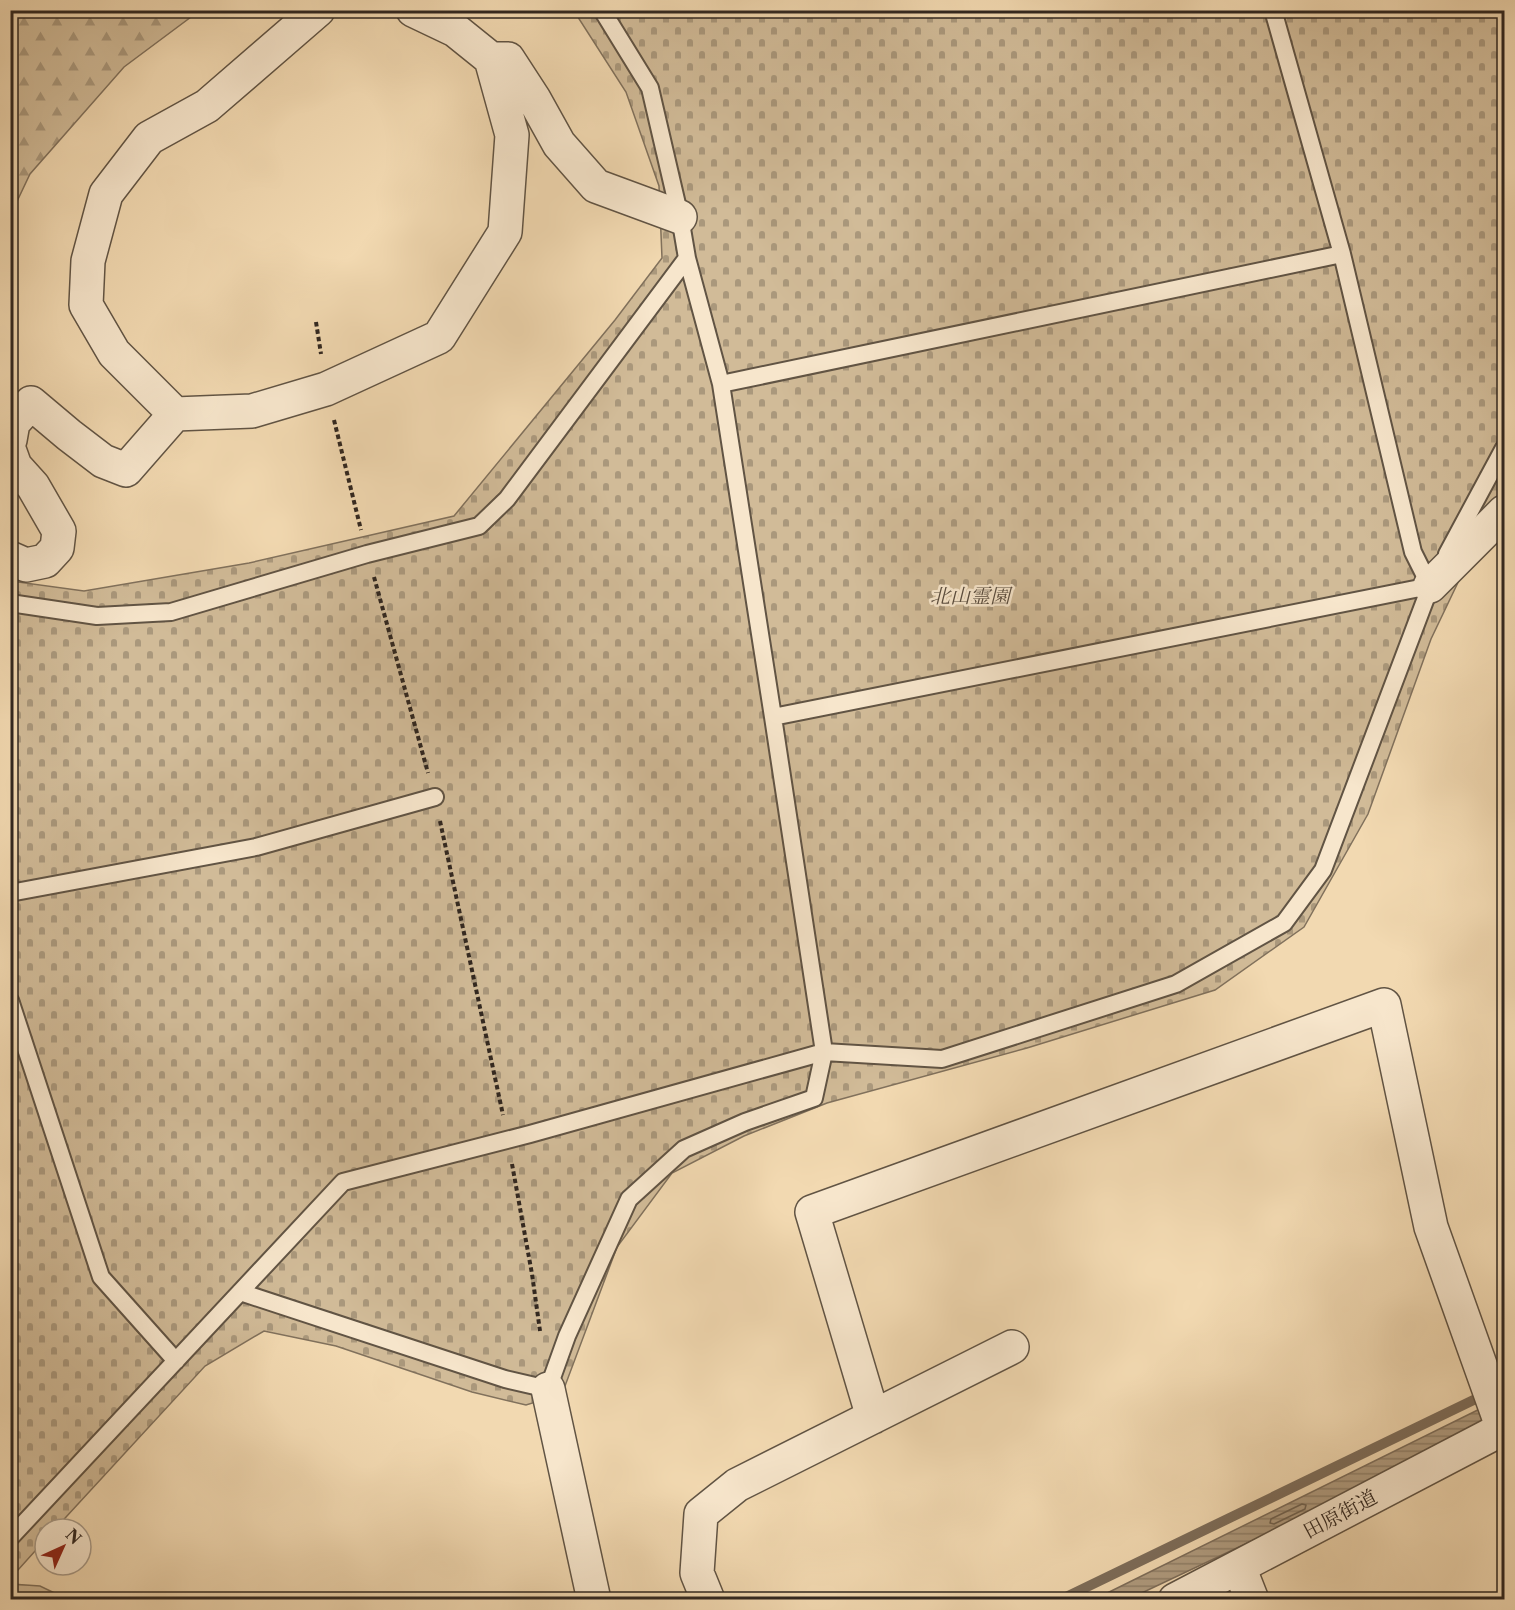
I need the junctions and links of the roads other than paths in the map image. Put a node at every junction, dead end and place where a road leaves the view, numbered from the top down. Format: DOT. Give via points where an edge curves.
graph roads {
  1 [pos="318,10"];
  2 [pos="412,10"];
  3 [pos="602,10"];
  4 [pos="1273,10"];
  5 [pos="491,60"];
  6 [pos="680,217"];
  7 [pos="1342,254"];
  8 [pos="687,258"];
  9 [pos="721,384"];
  10 [pos="175,414"];
  11 [pos="10,440"];
  12 [pos="1504,448"];
  13 [pos="10,452"];
  14 [pos="1504,512"];
  15 [pos="10,558"];
  16 [pos="1430,586"];
  17 [pos="10,603"];
  18 [pos="773,717"];
  19 [pos="435,797"];
  20 [pos="10,893"];
  21 [pos="10,1000"];
  22 [pos="824,1052"];
  23 [pos="240,1292"];
  24 [pos="1012,1347"];
  25 [pos="176,1361"];
  26 [pos="548,1389"];
  27 [pos="873,1417"];
  28 [pos="1504,1429"];
  29 [pos="10,1538"];
  30 [pos="1239,1567"];
  31 [pos="594,1599"];
  32 [pos="708,1599"];
  33 [pos="1175,1599"];
  34 [pos="1252,1599"];
  1 -- 10 [label="street" via="207,106 149,138 106,194 88,261 86,305 114,352"];
  2 -- 5 [label="street" via="454,30"];
  3 -- 6 [label="lane" via="651,88"];
  4 -- 7 [label="lane"];
  5 -- 6 [label="street" via="508,59 560,144 596,186"];
  5 -- 10 [label="street" via="512,135 504,232 439,337 326,389 252,411"];
  6 -- 8 [label="lane"];
  7 -- 9 [label="lane"];
  7 -- 16 [label="lane" via="1413,552"];
  8 -- 9 [label="lane"];
  8 -- 17 [label="lane" via="507,499 479,526 367,554 171,612 97,616"];
  9 -- 18 [label="lane"];
  10 -- 11 [label="street" via="126,470 103,461 31,403 13,423"];
  12 -- 16 [label="lane"];
  13 -- 15 [label="street" via="15,466 33,486 59,531 57,548 45,561 26,565"];
  14 -- 16 [label="street"];
  16 -- 18 [label="lane"];
  16 -- 22 [label="lane" via="1323,870 1284,923 1176,984 942,1059"];
  18 -- 22 [label="lane"];
  19 -- 20 [label="lane" via="256,847"];
  21 -- 25 [label="lane" via="101,1277"];
  22 -- 23 [label="lane" via="343,1182"];
  22 -- 26 [label="lane" via="814,1098 684,1149 629,1199 567,1336"];
  23 -- 25 [label="lane"];
  23 -- 26 [label="lane" via="505,1379"];
  24 -- 27 [label="street"];
  25 -- 29 [label="lane"];
  26 -- 31 [label="street"];
  27 -- 28 [label="street" via="812,1212 1384,1005 1431,1227"];
  27 -- 32 [label="street" via="737,1485 701,1514 697,1572"];
  28 -- 30 [label="street, 田原街道"];
  30 -- 33 [label="street, 田原街道"];
  30 -- 34 [label="street"];
}
